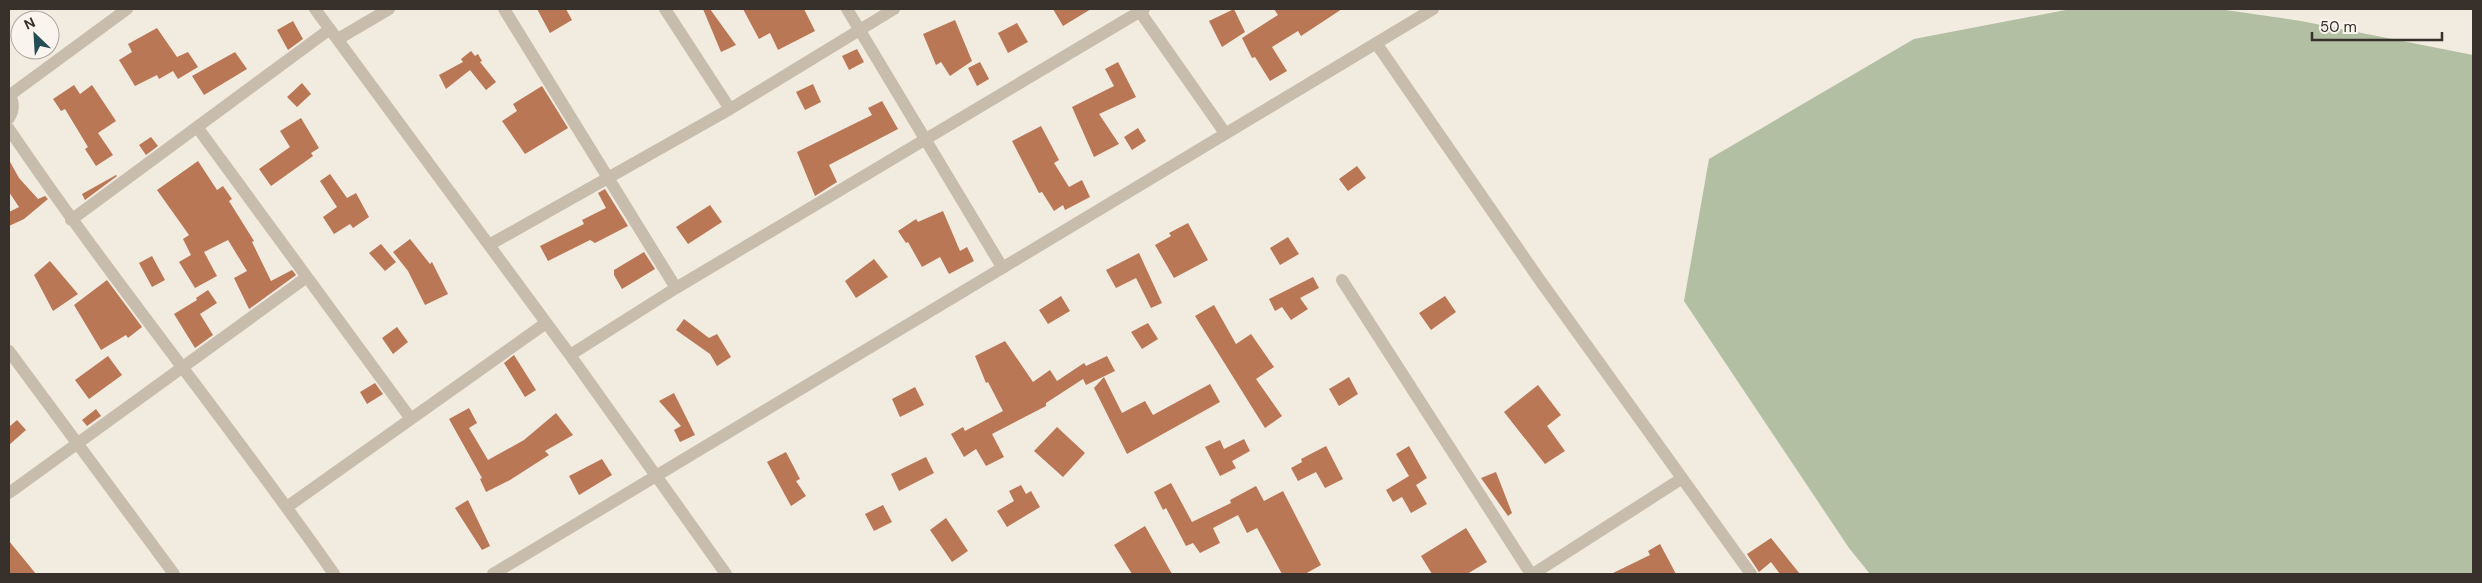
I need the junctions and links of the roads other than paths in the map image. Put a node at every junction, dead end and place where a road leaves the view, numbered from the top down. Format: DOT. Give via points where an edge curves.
graph roads {
  1 [pos="127,9"];
  2 [pos="316,9"];
  3 [pos="389,9"];
  4 [pos="504,9"];
  5 [pos="665,9"];
  6 [pos="847,9"];
  7 [pos="894,9"];
  8 [pos="1433,9"];
  9 [pos="1141,10"];
  10 [pos="859,29"];
  11 [pos="334,34"];
  12 [pos="1376,43"];
  13 [pos="9,94"];
  14 [pos="730,109"];
  15 [pos="9,118"];
  16 [pos="197,127"];
  17 [pos="9,129"];
  18 [pos="1225,133"];
  19 [pos="926,140"];
  20 [pos="608,178"];
  21 [pos="70,220"];
  22 [pos="489,245"];
  23 [pos="1002,267"];
  24 [pos="307,277"];
  25 [pos="1342,280"];
  26 [pos="676,288"];
  27 [pos="546,323"];
  28 [pos="9,351"];
  29 [pos="570,355"];
  30 [pos="182,368"];
  31 [pos="411,419"];
  32 [pos="77,444"];
  33 [pos="655,477"];
  34 [pos="1681,479"];
  35 [pos="9,493"];
  36 [pos="287,506"];
  37 [pos="171,573"];
  38 [pos="334,574"];
  39 [pos="493,574"];
  40 [pos="726,574"];
  41 [pos="1532,574"];
  42 [pos="1752,574"];
  1 -- 13 [label="street"];
  2 -- 11 [label="street"];
  3 -- 11 [label="street"];
  4 -- 20 [label="street"];
  5 -- 14 [label="street"];
  6 -- 10 [label="street"];
  7 -- 10 [label="street"];
  8 -- 12 [label="street"];
  9 -- 18 [label="street"];
  9 -- 19 [label="street"];
  10 -- 14 [label="street"];
  10 -- 19 [label="street"];
  11 -- 16 [label="street"];
  11 -- 22 [label="street"];
  12 -- 18 [label="street"];
  12 -- 34 [label="street"];
  13 -- 15 [label="street" via="13,110"];
  14 -- 20 [label="street"];
  16 -- 21 [label="street"];
  16 -- 24 [label="street"];
  17 -- 21 [label="street"];
  18 -- 23 [label="street"];
  19 -- 23 [label="street"];
  19 -- 26 [label="street"];
  20 -- 22 [label="street"];
  20 -- 26 [label="street"];
  21 -- 30 [label="street"];
  22 -- 27 [label="street"];
  23 -- 33 [label="street"];
  24 -- 30 [label="street"];
  24 -- 31 [label="street"];
  25 -- 41 [label="street"];
  26 -- 29 [label="street"];
  27 -- 29 [label="street"];
  27 -- 31 [label="street"];
  28 -- 32 [label="street"];
  29 -- 33 [label="street"];
  30 -- 32 [label="street"];
  30 -- 36 [label="street"];
  31 -- 36 [label="street"];
  32 -- 35 [label="street"];
  32 -- 37 [label="street"];
  33 -- 39 [label="street"];
  33 -- 40 [label="street"];
  34 -- 41 [label="street"];
  34 -- 42 [label="street"];
  36 -- 38 [label="street"];
}
